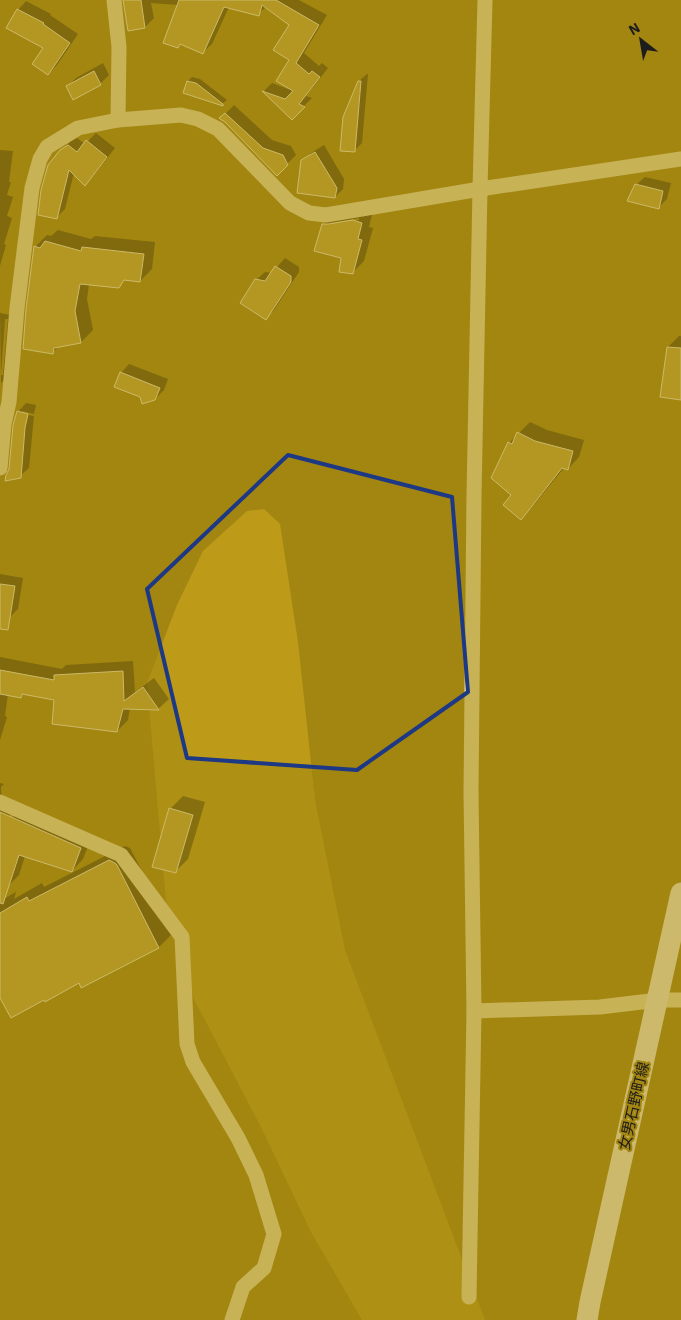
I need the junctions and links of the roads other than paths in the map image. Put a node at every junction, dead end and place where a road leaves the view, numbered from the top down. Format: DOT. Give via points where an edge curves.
graph roads {
  1 [pos="114,0"];
  2 [pos="485,0"];
  3 [pos="118,120"];
  4 [pos="681,160"];
  5 [pos="480,189"];
  6 [pos="0,468"];
  7 [pos="0,802"];
  8 [pos="681,893"];
  9 [pos="658,1000"];
  10 [pos="681,1000"];
  11 [pos="474,1011"];
  12 [pos="469,1297"];
  13 [pos="232,1320"];
  14 [pos="587,1320"];
  1 -- 3 [label="street" via="119,47"];
  2 -- 5 [label="street"];
  3 -- 5 [label="street" via="182,115 198,119 218,129 290,203 309,213 326,215"];
  3 -- 6 [label="street" via="78,128 47,147 40,159 32,188"];
  4 -- 5 [label="street"];
  5 -- 11 [label="street" via="472,772"];
  7 -- 13 [label="street" via="122,855 182,936 187,1044 193,1062 256,1175 274,1234 264,1268 243,1287"];
  8 -- 9 [label="main road, 女男石野町線"];
  9 -- 10 [label="street"];
  9 -- 11 [label="street" via="600,1007"];
  9 -- 14 [label="main road, 女男石野町線"];
  11 -- 12 [label="street"];
}
